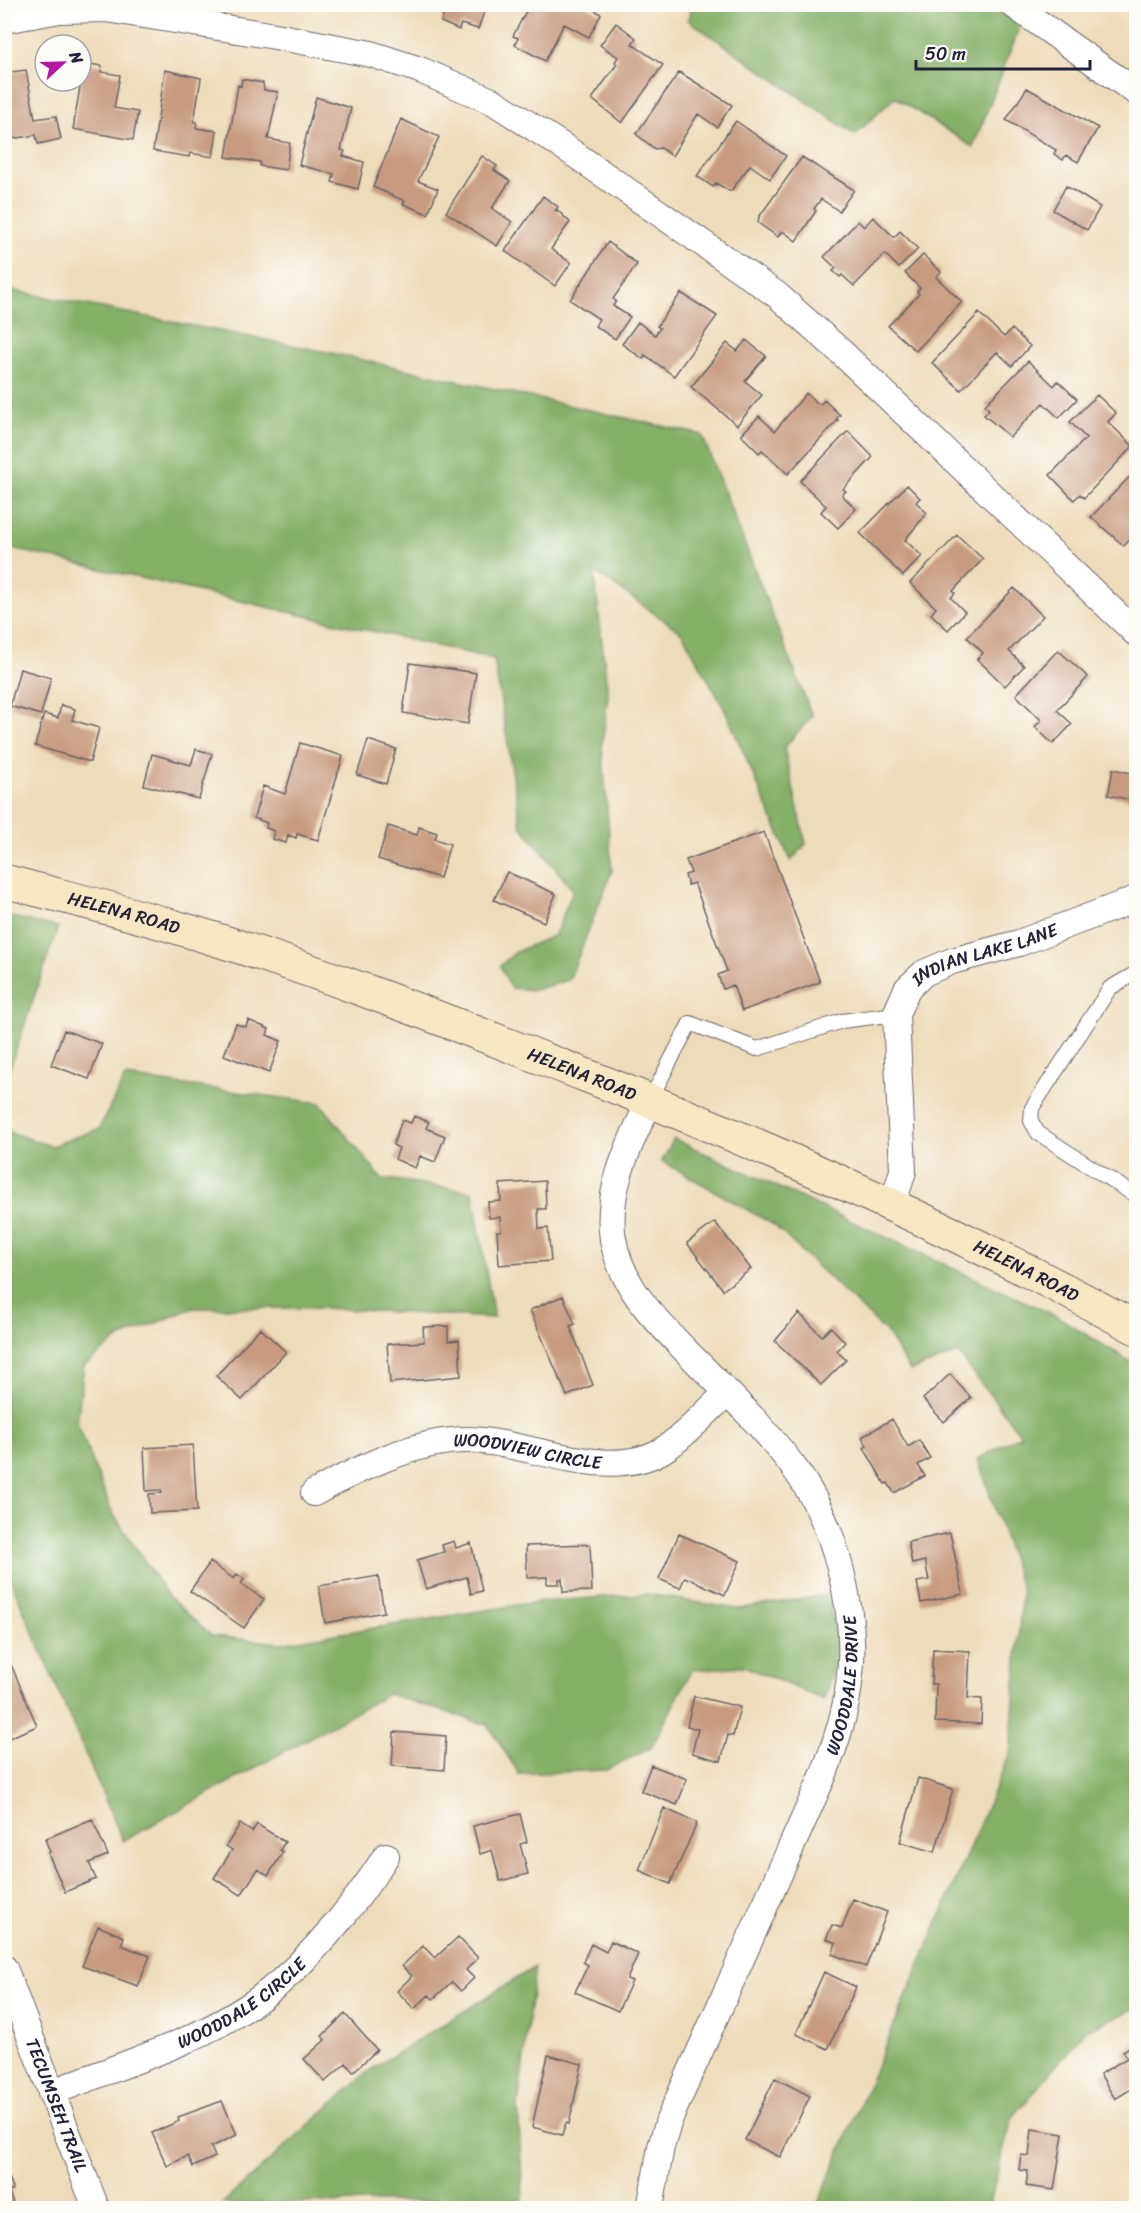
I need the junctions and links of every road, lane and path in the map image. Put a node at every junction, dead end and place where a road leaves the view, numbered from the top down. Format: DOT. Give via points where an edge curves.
graph roads {
  1 [pos="1012,4"];
  2 [pos="4,20"];
  3 [pos="1137,92"];
  4 [pos="1137,633"];
  5 [pos="4,881"];
  6 [pos="1137,899"];
  7 [pos="1137,973"];
  8 [pos="896,1014"];
  9 [pos="650,1101"];
  10 [pos="1137,1196"];
  11 [pos="892,1206"];
  12 [pos="1137,1328"];
  13 [pos="727,1393"];
  14 [pos="314,1493"];
  15 [pos="386,1856"];
  16 [pos="4,1968"];
  17 [pos="51,2093"];
  18 [pos="96,2208"];
  19 [pos="650,2208"];
  1 -- 3 [label="street"];
  2 -- 4 [label="street" via="60,10 106,9 275,36 371,54 494,102 777,295"];
  5 -- 9 [label="main road, HELENA ROAD" via="181,928 322,975"];
  6 -- 8 [label="street, INDIAN LAKE LANE" via="934,968 907,988"];
  7 -- 10 [label="lane" via="1110,988 1032,1108 1031,1121 1038,1133"];
  8 -- 9 [label="lane" via="842,1021 757,1049 690,1023"];
  8 -- 11 [label="street, INDIAN LAKE LANE" via="903,1171"];
  9 -- 11 [label="main road, HELENA ROAD"];
  9 -- 13 [label="street, WOODDALE DRIVE" via="613,1198 619,1262 640,1301"];
  11 -- 12 [label="main road, HELENA ROAD"];
  13 -- 14 [label="street, WOODVIEW CIRCLE" via="664,1449 641,1458 588,1461 458,1441 429,1445 360,1468"];
  13 -- 19 [label="street, WOODDALE DRIVE" via="793,1466 825,1520 836,1549 848,1614 850,1682 838,1739 823,1776 669,2120"];
  15 -- 17 [label="street, WOODDALE CIRCLE" via="340,1920 262,1997 178,2042"];
  16 -- 17 [label="street, TECUMSEH TRAIL"];
  17 -- 18 [label="street, TECUMSEH TRAIL"];
}
